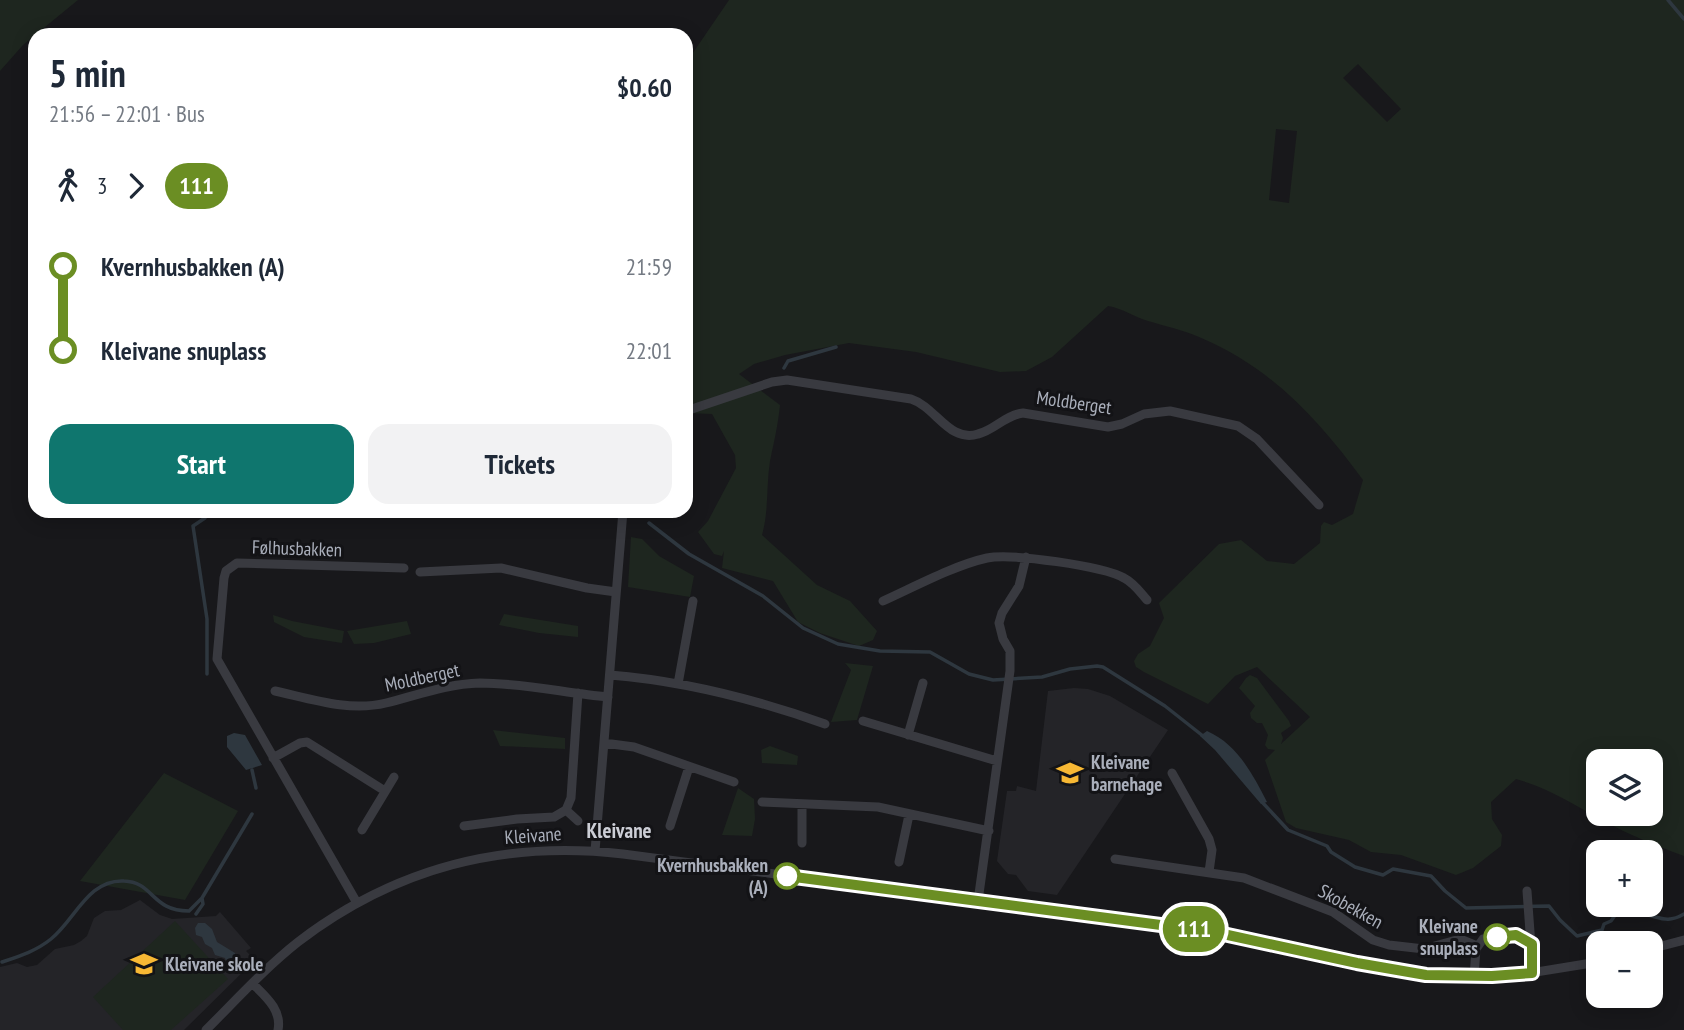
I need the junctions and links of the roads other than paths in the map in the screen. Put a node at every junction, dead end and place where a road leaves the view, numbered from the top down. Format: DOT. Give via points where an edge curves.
graph roads {
  1 [pos="693,409"];
  2 [pos="1319,505"];
  3 [pos="622,518"];
  4 [pos="1026,557"];
  5 [pos="404,568"];
  6 [pos="420,572"];
  7 [pos="616,592"];
  8 [pos="1147,600"];
  9 [pos="693,601"];
  10 [pos="883,601"];
  11 [pos="610,675"];
  12 [pos="923,683"];
  13 [pos="678,684"];
  14 [pos="275,691"];
  15 [pos="578,693"];
  16 [pos="608,697"];
  17 [pos="863,721"];
  18 [pos="825,724"];
  19 [pos="908,735"];
  20 [pos="604,743"];
  21 [pos="273,758"];
  22 [pos="998,761"];
  23 [pos="689,767"];
  24 [pos="1172,773"];
  25 [pos="394,777"];
  26 [pos="734,782"];
  27 [pos="385,791"];
  28 [pos="762,802"];
  29 [pos="802,804"];
  30 [pos="566,810"];
  31 [pos="909,815"];
  32 [pos="578,821"];
  33 [pos="464,826"];
  34 [pos="670,826"];
  35 [pos="362,830"];
  36 [pos="989,831"];
  37 [pos="802,843"];
  38 [pos="596,851"];
  39 [pos="1115,859"];
  40 [pos="899,862"];
  41 [pos="1209,872"];
  42 [pos="1527,891"];
  43 [pos="978,901"];
  44 [pos="357,903"];
  45 [pos="1684,940"];
  46 [pos="1532,944"];
  47 [pos="1477,946"];
  48 [pos="1663,946"];
  49 [pos="1586,964"];
  50 [pos="1532,973"];
  51 [pos="1474,977"];
  52 [pos="253,984"];
  53 [pos="206,1030"];
  54 [pos="278,1030"];
  1 -- 2 [label="street, Moldberget" via="787,380 911,399 954,432 966,435 978,434 1023,412 1108,427 1150,413 1178,412 1243,428"];
  3 -- 7 [label="street"];
  4 -- 8 [label="street" via="1112,573 1131,582"];
  4 -- 10 [label="street" via="976,561"];
  4 -- 22 [label="street" via="1018,586 999,623 1011,658"];
  5 -- 21 [label="street, Følhusbakken" via="237,563 226,570 217,659"];
  6 -- 7 [label="street" via="501,568"];
  7 -- 11 [label="street"];
  9 -- 13 [label="street"];
  11 -- 13 [label="street"];
  11 -- 16 [label="street"];
  12 -- 19 [label="street"];
  13 -- 18 [label="street" via="741,697"];
  14 -- 15 [label="street, Moldberget" via="346,706 384,704 453,685 481,683"];
  15 -- 16 [label="street, Moldberget"];
  15 -- 30 [label="street"];
  16 -- 20 [label="street"];
  17 -- 19 [label="street"];
  19 -- 22 [label="street"];
  20 -- 23 [label="street" via="634,747"];
  20 -- 38 [label="street"];
  21 -- 27 [label="street" via="307,742"];
  21 -- 44 [label="street, Følhusbakken"];
  22 -- 36 [label="street"];
  23 -- 26 [label="street"];
  23 -- 34 [label="street"];
  24 -- 41 [label="street" via="1209,839"];
  25 -- 27 [label="street"];
  27 -- 35 [label="street"];
  28 -- 29 [label="street"];
  29 -- 31 [label="street" via="859,805"];
  29 -- 37 [label="street"];
  30 -- 32 [label="street"];
  30 -- 33 [label="street" via="554,817"];
  31 -- 36 [label="street"];
  31 -- 40 [label="street"];
  36 -- 43 [label="street"];
  38 -- 43 [label="street, Kleivane"];
  38 -- 44 [label="street, Kleivane" via="516,852 464,861 418,875"];
  39 -- 41 [label="street, Skobekken"];
  41 -- 47 [label="street, Skobekken" via="1254,881 1333,912 1381,943 1424,949 1460,939"];
  42 -- 46 [label="street"];
  43 -- 51 [label="street, Kleivane" via="1214,932 1392,970"];
  44 -- 52 [label="street, Kleivane" via="296,944"];
  45 -- 48 [label="street"];
  46 -- 47 [label="street" via="1511,934 1483,939"];
  46 -- 50 [label="street"];
  47 -- 51 [label="street"];
  49 -- 50 [label="street, Kleivane"];
  50 -- 51 [label="street, Kleivane"];
  52 -- 53 [label="street, Kleivane"];
  52 -- 54 [label="street" via="275,1009"];
}
